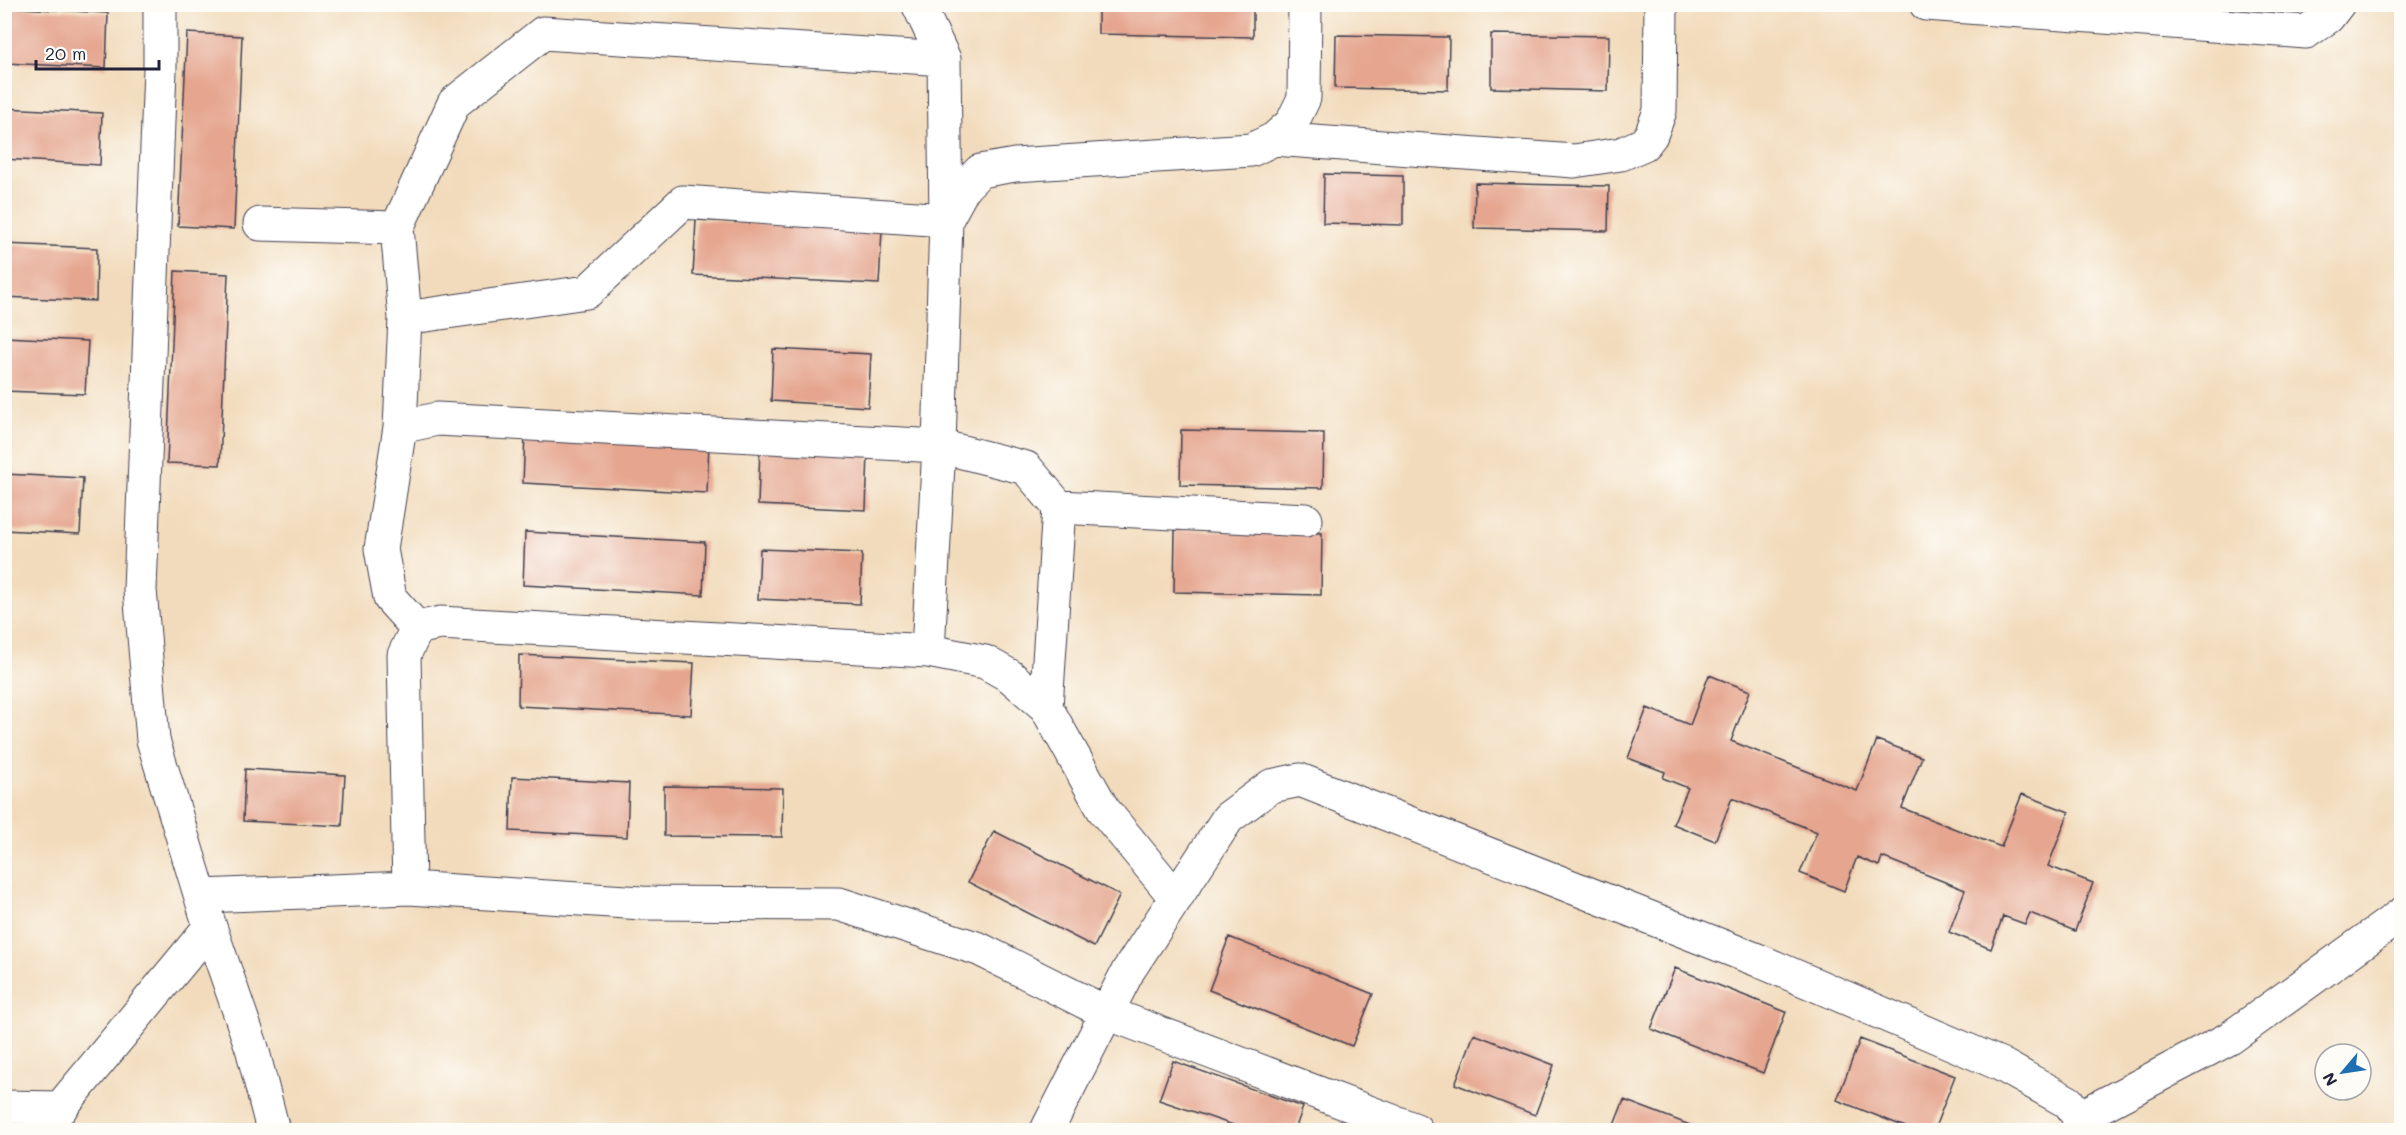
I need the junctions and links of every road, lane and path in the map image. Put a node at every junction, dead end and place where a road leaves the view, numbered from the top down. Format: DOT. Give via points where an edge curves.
graph roads {
  1 [pos="160,4"];
  2 [pos="918,4"];
  3 [pos="1305,4"];
  4 [pos="1661,4"];
  5 [pos="1926,4"];
  6 [pos="2338,4"];
  7 [pos="2065,9"];
  8 [pos="944,59"];
  9 [pos="1274,140"];
  10 [pos="945,220"];
  11 [pos="260,224"];
  12 [pos="398,228"];
  13 [pos="405,318"];
  14 [pos="400,427"];
  15 [pos="939,446"];
  16 [pos="1059,507"];
  17 [pos="1306,520"];
  18 [pos="417,628"];
  19 [pos="928,651"];
  20 [pos="1046,707"];
  21 [pos="409,888"];
  22 [pos="201,896"];
  23 [pos="1176,897"];
  24 [pos="2402,914"];
  25 [pos="210,927"];
  26 [pos="1107,1013"];
  27 [pos="4,1107"];
  28 [pos="52,1119"];
  29 [pos="2083,1124"];
  30 [pos="273,1131"];
  31 [pos="1047,1131"];
  32 [pos="1416,1131"];
  1 -- 22 [label="street" via="140,590 153,740"];
  2 -- 8 [label="street"];
  3 -- 9 [label="street" via="1304,98 1292,123"];
  4 -- 9 [label="street" via="1660,111 1644,144 1621,154 1574,160"];
  5 -- 7 [label="street"];
  6 -- 7 [label="street" via="2328,17 2306,32"];
  8 -- 10 [label="street"];
  8 -- 12 [label="street" via="543,33 454,103"];
  9 -- 10 [label="street" via="1251,150 1016,165 980,171 964,187"];
  10 -- 13 [label="street" via="682,202 587,292"];
  10 -- 15 [label="street"];
  11 -- 12 [label="street"];
  12 -- 13 [label="street"];
  13 -- 14 [label="street"];
  14 -- 15 [label="street" via="437,419"];
  14 -- 18 [label="street" via="381,549 390,598"];
  15 -- 16 [label="street" via="1026,468"];
  15 -- 19 [label="street"];
  16 -- 17 [label="street"];
  16 -- 20 [label="street"];
  18 -- 19 [label="street" via="440,623"];
  18 -- 21 [label="street" via="404,655"];
  19 -- 20 [label="street" via="985,662 1010,676"];
  20 -- 23 [label="street" via="1103,809"];
  21 -- 22 [label="street"];
  21 -- 26 [label="street" via="642,903 839,904 979,949"];
  22 -- 25 [label="street"];
  23 -- 26 [label="street" via="1128,971"];
  23 -- 29 [label="street" via="1228,818 1271,786 1300,780 1760,961 2000,1064 2068,1102"];
  24 -- 29 [label="street" via="2230,1038"];
  25 -- 28 [label="street"];
  25 -- 30 [label="street" via="252,1048"];
  26 -- 31 [label="street"];
  26 -- 32 [label="street"];
  27 -- 28 [label="street"];
}
